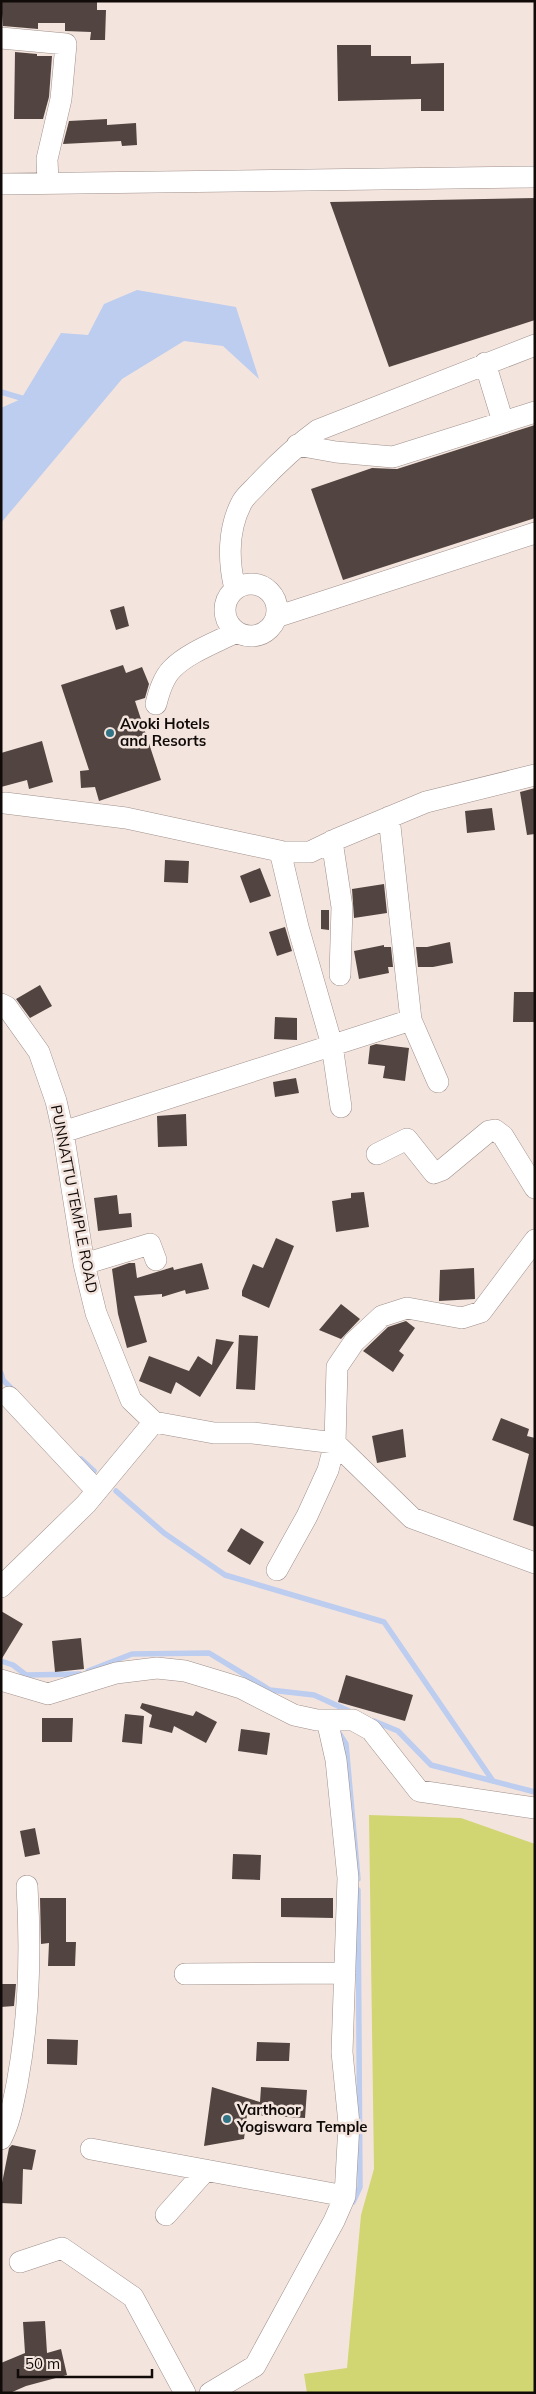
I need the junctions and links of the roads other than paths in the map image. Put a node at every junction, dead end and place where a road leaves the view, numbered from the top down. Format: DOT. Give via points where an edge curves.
graph roads {
  1 [pos="1,38"];
  2 [pos="535,177"];
  3 [pos="48,183"];
  4 [pos="1,184"];
  5 [pos="535,344"];
  6 [pos="485,363"];
  7 [pos="535,412"];
  8 [pos="503,422"];
  9 [pos="297,445"];
  10 [pos="535,532"];
  11 [pos="234,589"];
  12 [pos="276,617"];
  13 [pos="236,632"];
  14 [pos="156,704"];
  15 [pos="535,775"];
  16 [pos="5,803"];
  17 [pos="389,817"];
  18 [pos="332,841"];
  19 [pos="280,851"];
  20 [pos="340,975"];
  21 [pos="1,1004"];
  22 [pos="411,1020"];
  23 [pos="332,1046"];
  24 [pos="438,1082"];
  25 [pos="341,1107"];
  26 [pos="63,1132"];
  27 [pos="377,1154"];
  28 [pos="535,1188"];
  29 [pos="535,1240"];
  30 [pos="156,1260"];
  31 [pos="84,1264"];
  32 [pos="8,1397"];
  33 [pos="154,1422"];
  34 [pos="335,1443"];
  35 [pos="97,1491"];
  36 [pos="535,1563"];
  37 [pos="277,1570"];
  38 [pos="1,1587"];
  39 [pos="1,1680"];
  40 [pos="327,1720"];
  41 [pos="535,1808"];
  42 [pos="27,1886"];
  43 [pos="185,1974"];
  44 [pos="345,1974"];
  45 [pos="1,2140"];
  46 [pos="91,2149"];
  47 [pos="206,2170"];
  48 [pos="345,2196"];
  49 [pos="166,2215"];
  50 [pos="20,2262"];
  51 [pos="185,2393"];
  52 [pos="210,2393"];
  1 -- 3 [label="street" via="66,44 60,99 47,159"];
  2 -- 3 [label="street"];
  3 -- 4 [label="street"];
  5 -- 6 [label="street"];
  6 -- 8 [label="street"];
  6 -- 9 [label="street" via="318,430"];
  7 -- 8 [label="street"];
  8 -- 9 [label="street" via="394,457"];
  9 -- 11 [label="street" via="243,500 233,523 231,573"];
  10 -- 12 [label="street"];
  11 -- 12 [label="street" via="246,584 259,584 270,592 277,604"];
  11 -- 13 [label="street" via="227,598 224,611"];
  12 -- 13 [label="street" via="270,628 260,634 248,636"];
  13 -- 14 [label="street" via="172,668"];
  15 -- 17 [label="street" via="426,802"];
  16 -- 19 [label="street" via="126,818"];
  17 -- 18 [label="street"];
  17 -- 22 [label="street"];
  18 -- 19 [label="street" via="310,852"];
  18 -- 20 [label="street" via="342,907"];
  19 -- 23 [label="street"];
  21 -- 26 [label="street, PUNNATTU TEMPLE ROAD" via="7,1007 39,1052"];
  22 -- 23 [label="street"];
  22 -- 24 [label="street"];
  23 -- 25 [label="street"];
  23 -- 26 [label="street"];
  26 -- 31 [label="street, PUNNATTU TEMPLE ROAD"];
  27 -- 28 [label="street" via="407,1139 434,1173 442,1170 488,1131 495,1130 503,1136"];
  29 -- 34 [label="street" via="481,1312 462,1318 406,1308 382,1316 354,1342 337,1367"];
  30 -- 31 [label="street" via="150,1244"];
  31 -- 33 [label="street, PUNNATTU TEMPLE ROAD" via="96,1313 131,1400"];
  32 -- 35 [label="street"];
  33 -- 34 [label="street" via="214,1433 253,1433"];
  33 -- 35 [label="street"];
  34 -- 36 [label="street" via="412,1518"];
  34 -- 37 [label="street" via="328,1470 307,1516"];
  35 -- 38 [label="street"];
  39 -- 40 [label="street" via="48,1694 116,1673 157,1668 185,1671 241,1688 294,1715"];
  40 -- 41 [label="street" via="353,1720 371,1730 418,1791"];
  40 -- 44 [label="street" via="336,1760 348,1878"];
  42 -- 45 [label="street" via="28,1981 22,2058 13,2106"];
  43 -- 44 [label="street"];
  44 -- 48 [label="street" via="342,2052 349,2124"];
  46 -- 47 [label="street"];
  47 -- 48 [label="street"];
  47 -- 49 [label="street"];
  48 -- 52 [label="street" via="255,2366"];
  50 -- 51 [label="street" via="62,2248 133,2297"];
}
